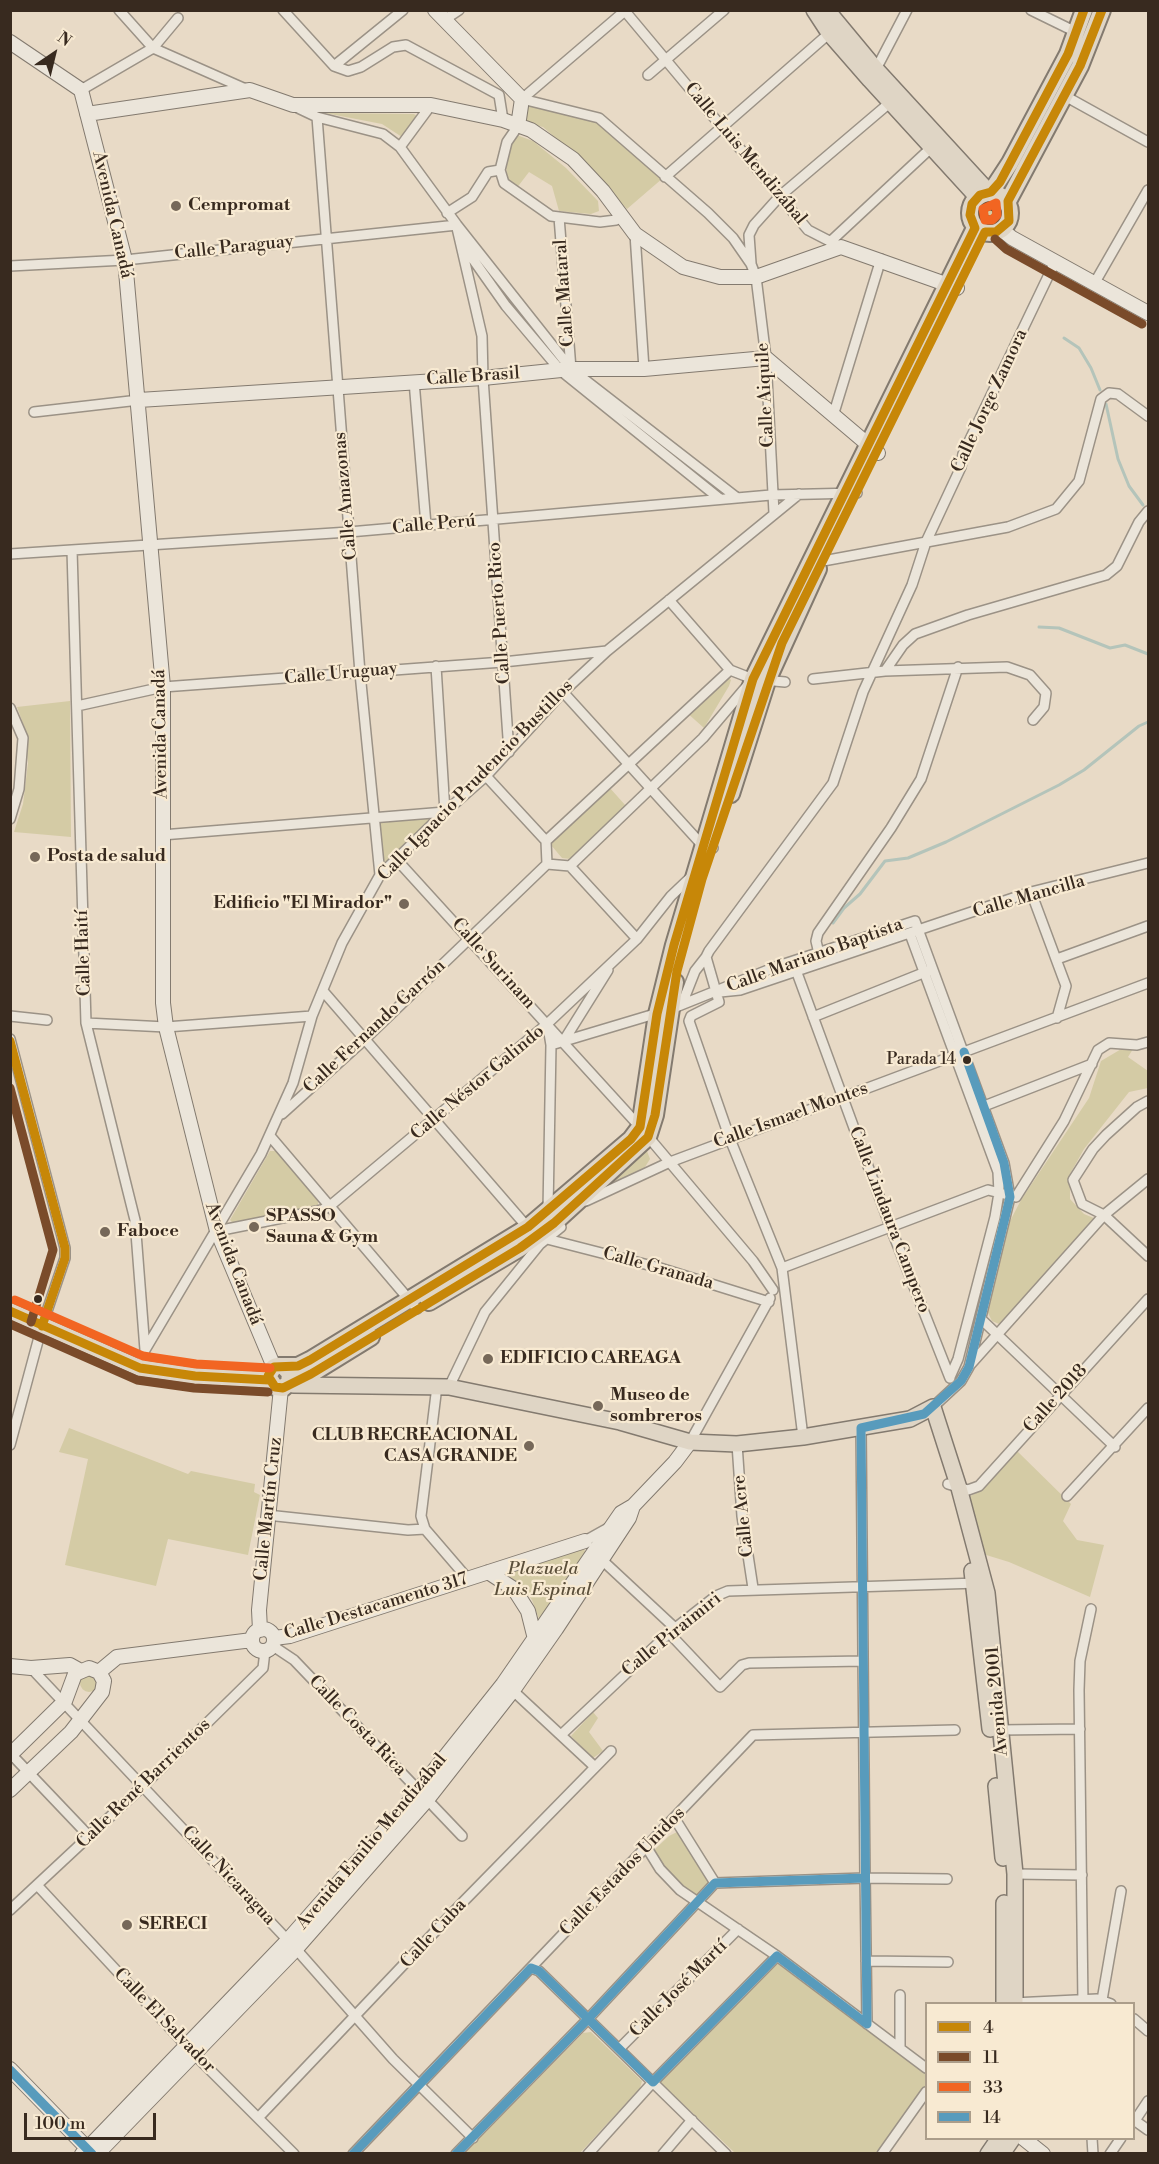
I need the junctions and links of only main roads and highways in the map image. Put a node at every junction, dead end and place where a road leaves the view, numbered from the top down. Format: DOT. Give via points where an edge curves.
graph roads {
  1 [pos="814,10"];
  2 [pos="828,10"];
  3 [pos="1084,10"];
  4 [pos="1102,10"];
  5 [pos="440,15"];
  6 [pos="834,30"];
  7 [pos="1084,36"];
  8 [pos="10,42"];
  9 [pos="87,114"];
  10 [pos="518,126"];
  11 [pos="986,194"];
  12 [pos="1008,201"];
  13 [pos="992,229"];
  14 [pos="952,285"];
  15 [pos="1149,313"];
  16 [pos="139,400"];
  17 [pos="873,450"];
  18 [pos="850,494"];
  19 [pos="760,680"];
  20 [pos="644,1132"];
  21 [pos="537,1235"];
  22 [pos="10,1311"];
  23 [pos="287,1378"];
  24 [pos="690,1442"];
  25 [pos="633,1506"];
  26 [pos="585,1541"];
  27 [pos="488,1572"];
  28 [pos="980,1582"];
  29 [pos="256,1635"];
  30 [pos="540,1642"];
  31 [pos="271,1645"];
  32 [pos="117,1657"];
  33 [pos="10,1666"];
  34 [pos="74,1667"];
  35 [pos="99,1672"];
  36 [pos="72,1683"];
  37 [pos="99,1696"];
  38 [pos="11,1754"];
  39 [pos="10,1790"];
  40 [pos="1009,2002"];
  41 [pos="1009,2002"];
  42 [pos="10,2069"];
  43 [pos="998,2140"];
  44 [pos="1012,2140"];
  45 [pos="1024,2140"];
  46 [pos="89,2152"];
  47 [pos="988,2154"];
  48 [pos="1002,2154"];
  49 [pos="1043,2154"];
  1 -- 6 [label="main road"];
  2 -- 6 [label="main road"];
  3 -- 7 [label="highway"];
  4 -- 7 [label="highway"];
  5 -- 10 [label="main road" via="522,99"];
  6 -- 11 [label="main road"];
  7 -- 11 [label="highway" via="1016,153"];
  7 -- 12 [label="highway" via="1065,96"];
  8 -- 9 [label="main road, Avenida Canadá" via="81,90"];
  9 -- 10 [label="main road" via="250,90 293,105 431,105"];
  9 -- 16 [label="main road, Avenida Canadá" via="125,260"];
  10 -- 14 [label="main road, Calle Luis Mendizábal" via="531,130 573,159 635,234 683,267 720,277 754,271 836,245"];
  11 -- 12 [label="highway"];
  11 -- 13 [label="highway" via="970,209"];
  12 -- 13 [label="highway" via="1011,216"];
  13 -- 14 [label="highway"];
  13 -- 15 [label="main road"];
  14 -- 17 [label="highway"];
  16 -- 17 [label="main road, Calle Brasil" via="766,358"];
  16 -- 23 [label="main road, Avenida Canadá" via="163,687 166,1027 217,1231"];
  17 -- 18 [label="highway"];
  18 -- 19 [label="highway" via="823,561"];
  18 -- 19 [label="highway" via="772,635"];
  19 -- 20 [label="highway" via="697,877"];
  20 -- 21 [label="highway" via="572,1208"];
  20 -- 21 [label="highway" via="548,1211"];
  21 -- 23 [label="highway" via="298,1365"];
  22 -- 23 [label="highway" via="140,1368 195,1376"];
  23 -- 24 [label="main road" via="443,1386 620,1422"];
  23 -- 29 [label="main road, Calle Martín Cruz" via="267,1515"];
  24 -- 25 [label="main road, Avenida Emilio Mendizábal"];
  24 -- 28 [label="main road, Avenida 2001" via="736,1444 803,1437 910,1419 928,1410"];
  25 -- 30 [label="main road, Avenida Emilio Mendizábal" via="602,1560"];
  25 -- 30 [label="main road, Avenida Emilio Mendizábal" via="612,1526"];
  26 -- 27 [label="main road, Calle Destacamento 317"];
  27 -- 30 [label="main road" via="514,1589"];
  27 -- 31 [label="main road, Calle Destacamento 317"];
  28 -- 40 [label="main road, Avenida 2001" via="1014,1874"];
  28 -- 41 [label="main road, Avenida 2001" via="1004,1876"];
  29 -- 31 [label="main road" via="268,1630"];
  29 -- 31 [label="main road" via="256,1648"];
  29 -- 32 [label="main road"];
  30 -- 46 [label="main road, Avenida Emilio Mendizábal" via="423,1795 292,1945"];
  32 -- 34 [label="main road"];
  32 -- 35 [label="main road"];
  33 -- 34 [label="main road"];
  34 -- 35 [label="main road"];
  34 -- 36 [label="main road"];
  35 -- 37 [label="main road" via="104,1681"];
  36 -- 37 [label="main road" via="83,1700"];
  36 -- 38 [label="main road" via="65,1701"];
  37 -- 39 [label="main road"];
  42 -- 46 [label="main road"];
  43 -- 47 [label="main road"];
  44 -- 48 [label="main road"];
  45 -- 49 [label="main road"];
}
